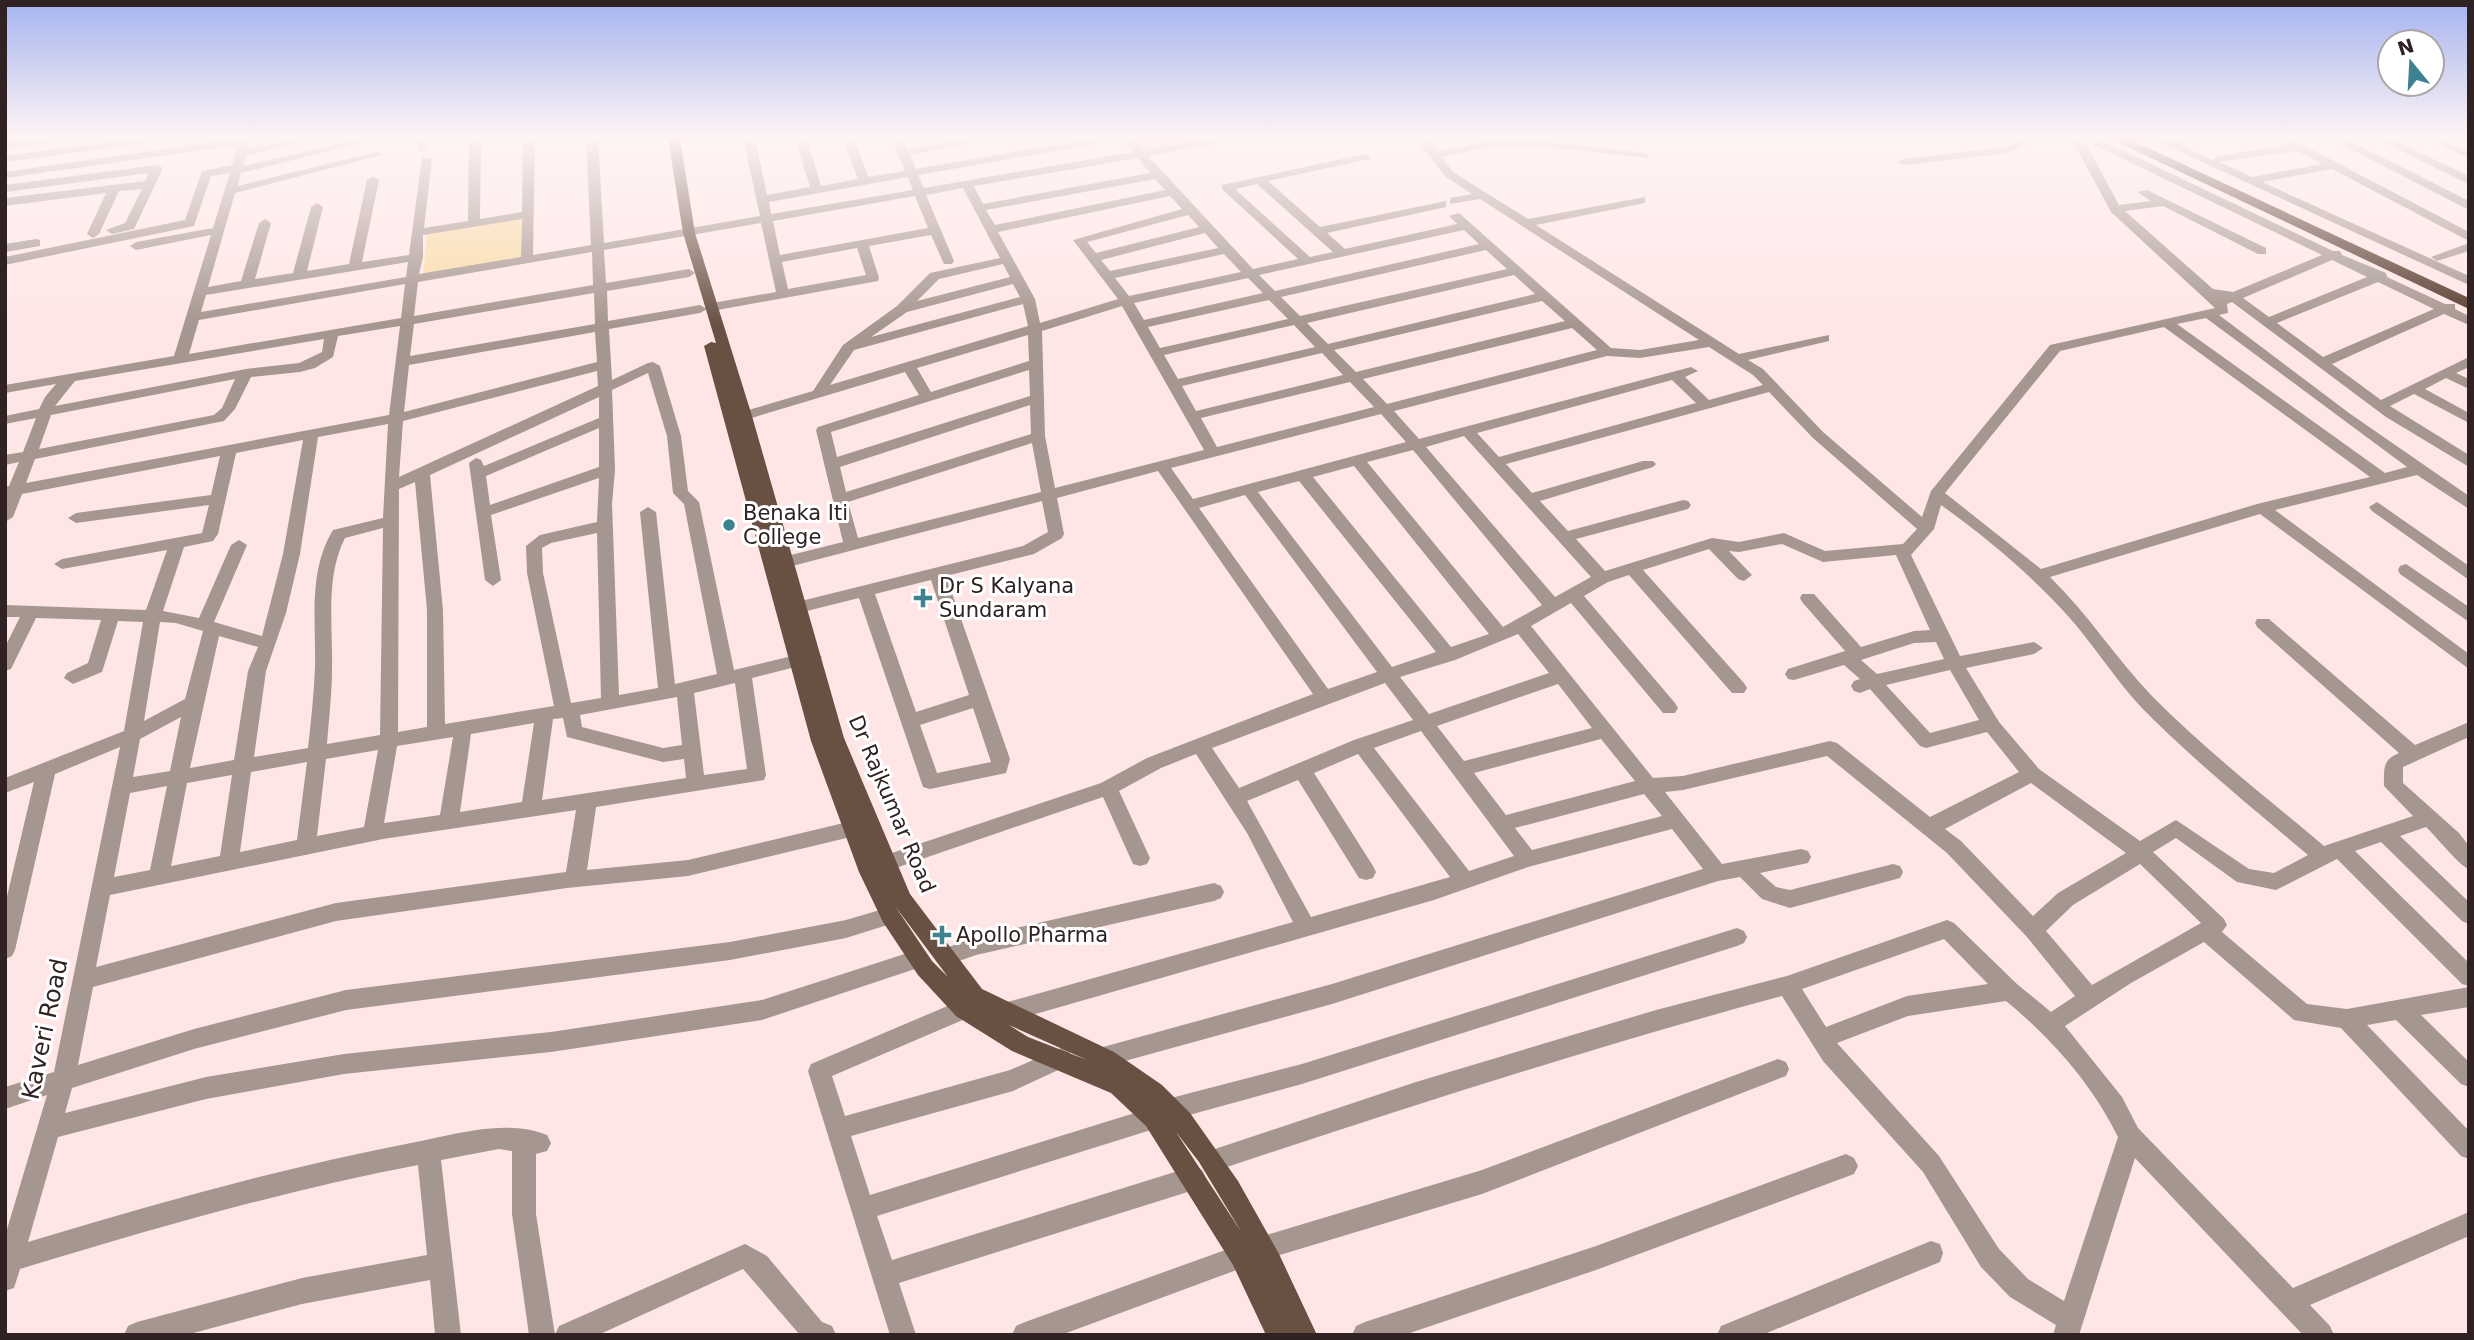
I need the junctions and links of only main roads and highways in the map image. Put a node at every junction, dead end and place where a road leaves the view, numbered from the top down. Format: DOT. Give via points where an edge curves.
graph roads {
  1 [pos="678,201"];
  2 [pos="681,201"];
  3 [pos="2245,201"];
  4 [pos="2276,201"];
  5 [pos="684,234"];
  6 [pos="2469,291"];
  7 [pos="2465,307"];
  8 [pos="706,308"];
  9 [pos="779,563"];
  10 [pos="806,659"];
  11 [pos="1162,1114"];
  12 [pos="1253,1252"];
  13 [pos="1279,1335"];
  14 [pos="1304,1335"];
  1 -- 5 [label="main road, Dr Rajkumar Road"];
  2 -- 5 [label="main road, Dr Rajkumar Road"];
  3 -- 7 [label="highway"];
  4 -- 6 [label="highway"];
  5 -- 8 [label="main road, Dr Rajkumar Road"];
  5 -- 8 [label="main road, Dr Rajkumar Road" via="690,273"];
  8 -- 9 [label="main road, Dr Rajkumar Road"];
  9 -- 10 [label="main road, Dr Rajkumar Road"];
  9 -- 10 [label="main road, Dr Rajkumar Road" via="799,607"];
  10 -- 11 [label="main road, Dr Rajkumar Road" via="902,899 974,996 1103,1057 1136,1078"];
  10 -- 11 [label="main road, Dr Rajkumar Road" via="820,741 852,829 890,916 917,959 964,1009 1020,1044 1119,1086"];
  11 -- 12 [label="main road, Dr Rajkumar Road" via="1203,1169"];
  12 -- 13 [label="main road, Dr Rajkumar Road"];
  12 -- 14 [label="main road, Dr Rajkumar Road"];
}
